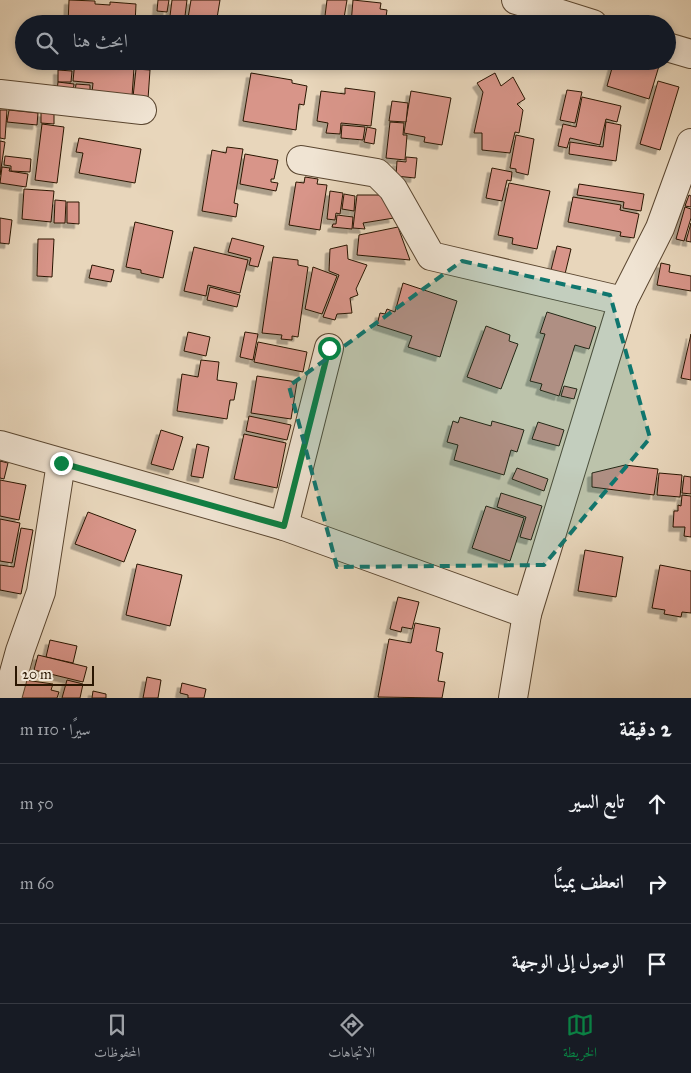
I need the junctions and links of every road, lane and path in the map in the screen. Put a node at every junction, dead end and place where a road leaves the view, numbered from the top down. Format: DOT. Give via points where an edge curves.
graph roads {
  1 [pos="516,0"];
  2 [pos="564,15"];
  3 [pos="676,50"];
  4 [pos="691,54"];
  5 [pos="0,94"];
  6 [pos="142,110"];
  7 [pos="691,143"];
  8 [pos="301,160"];
  9 [pos="623,301"];
  10 [pos="329,348"];
  11 [pos="0,445"];
  12 [pos="61,463"];
  13 [pos="284,526"];
  14 [pos="527,614"];
  15 [pos="10,650"];
  16 [pos="7,698"];
  17 [pos="513,698"];
  1 -- 2 [label="street"];
  3 -- 4 [label="street"];
  5 -- 6 [label="street"];
  7 -- 9 [label="street" via="660,228"];
  8 -- 9 [label="street" via="377,173 393,189 430,256"];
  9 -- 14 [label="street"];
  10 -- 13 [label="street"];
  11 -- 12 [label="street"];
  12 -- 13 [label="street"];
  12 -- 15 [label="street" via="41,592"];
  13 -- 14 [label="street"];
  14 -- 17 [label="street"];
  15 -- 16 [label="street"];
}
